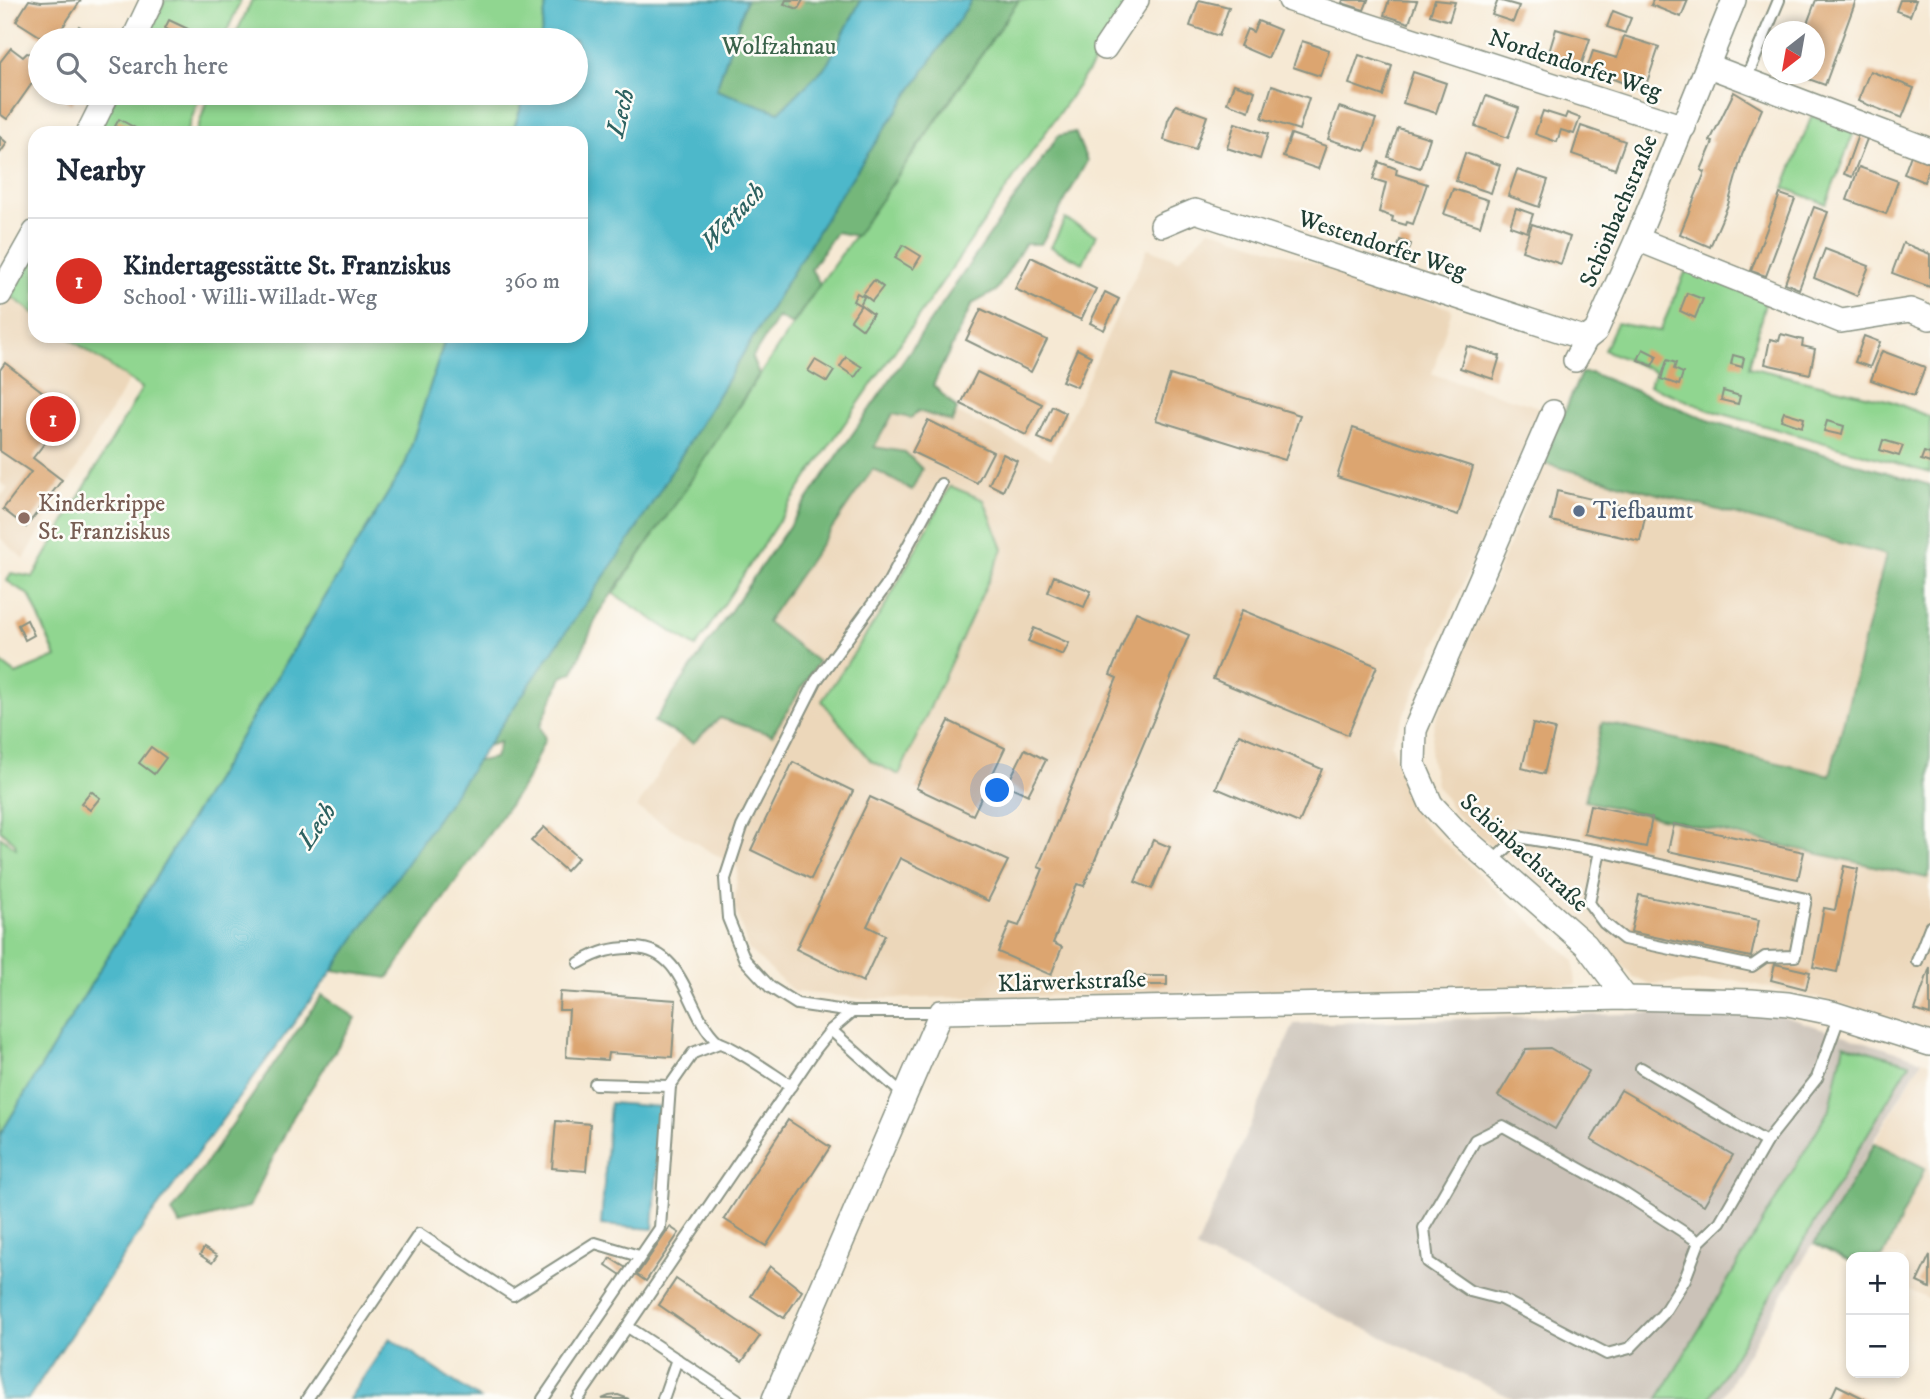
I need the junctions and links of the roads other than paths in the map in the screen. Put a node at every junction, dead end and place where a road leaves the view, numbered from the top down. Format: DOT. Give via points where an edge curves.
graph roads {
  1 [pos="152,0"];
  2 [pos="1137,0"];
  3 [pos="1290,0"];
  4 [pos="1734,0"];
  5 [pos="1779,0"];
  6 [pos="139,28"];
  7 [pos="1105,48"];
  8 [pos="1709,66"];
  9 [pos="1746,79"];
  10 [pos="102,105"];
  11 [pos="92,126"];
  12 [pos="1684,127"];
  13 [pos="1930,150"];
  14 [pos="1162,225"];
  15 [pos="1637,239"];
  16 [pos="28,244"];
  17 [pos="0,294"];
  18 [pos="1930,318"];
  19 [pos="1581,350"];
  20 [pos="1553,412"];
  21 [pos="941,484"];
  22 [pos="1600,851"];
  23 [pos="1492,862"];
  24 [pos="1930,927"];
  25 [pos="1917,961"];
  26 [pos="579,963"];
  27 [pos="1626,998"];
  28 [pos="852,1012"];
  29 [pos="941,1012"];
  30 [pos="1840,1015"];
  31 [pos="831,1030"];
  32 [pos="719,1043"];
  33 [pos="1930,1044"];
  34 [pos="1641,1068"];
  35 [pos="595,1083"];
  36 [pos="670,1086"];
  37 [pos="791,1086"];
  38 [pos="905,1096"];
  39 [pos="1766,1142"];
  40 [pos="1699,1242"];
  41 [pos="639,1256"];
  42 [pos="628,1327"];
  43 [pos="677,1359"];
  44 [pos="307,1399"];
  45 [pos="543,1399"];
  46 [pos="578,1399"];
  47 [pos="663,1399"];
  48 [pos="737,1399"];
  49 [pos="774,1399"];
  1 -- 6 [label="street"];
  2 -- 7 [label="street"];
  3 -- 12 [label="street, Nordendorfer Weg"];
  4 -- 8 [label="street, Schönbachstraße"];
  5 -- 9 [label="lane"];
  8 -- 9 [label="street"];
  8 -- 12 [label="street, Schönbachstraße"];
  9 -- 13 [label="street"];
  10 -- 11 [label="street"];
  12 -- 15 [label="street, Schönbachstraße"];
  14 -- 19 [label="street, Westendorfer Weg" via="1195,211"];
  15 -- 18 [label="street" via="1841,321 1910,310"];
  15 -- 19 [label="street, Schönbachstraße" via="1596,331"];
  16 -- 17 [label="street"];
  20 -- 23 [label="street, Schönbachstraße" via="1415,730 1415,765 1431,804"];
  21 -- 28 [label="lane" via="888,583 816,681 742,827 725,879 728,918 745,960 770,987 797,1004"];
  22 -- 22 [label="lane" via="1806,899 1795,956 1765,957 1752,967 1624,939 1604,923 1589,902"];
  22 -- 23 [label="lane" via="1518,837"];
  23 -- 27 [label="street, Schönbachstraße" via="1586,945"];
  24 -- 25 [label="lane"];
  26 -- 32 [label="lane" via="619,947 660,954"];
  27 -- 29 [label="street, Klärwerkstraße"];
  27 -- 30 [label="street" via="1788,1004"];
  28 -- 29 [label="lane"];
  28 -- 31 [label="lane"];
  29 -- 38 [label="street"];
  30 -- 33 [label="street"];
  30 -- 39 [label="lane" via="1817,1078"];
  31 -- 37 [label="lane"];
  31 -- 38 [label="lane"];
  32 -- 36 [label="lane" via="693,1053"];
  32 -- 37 [label="lane"];
  34 -- 39 [label="lane"];
  35 -- 36 [label="lane"];
  36 -- 41 [label="lane" via="660,1228"];
  37 -- 42 [label="lane"];
  38 -- 49 [label="street"];
  39 -- 40 [label="lane" via="1720,1223"];
  40 -- 40 [label="lane" via="1685,1279 1663,1314 1630,1348 1607,1354 1502,1299 1470,1291 1428,1262 1424,1228 1475,1140 1503,1126 1625,1194"];
  41 -- 44 [label="lane" via="595,1243 513,1295 419,1234"];
  41 -- 45 [label="lane"];
  42 -- 43 [label="lane"];
  42 -- 46 [label="lane"];
  43 -- 47 [label="lane"];
  43 -- 48 [label="lane"];
}
